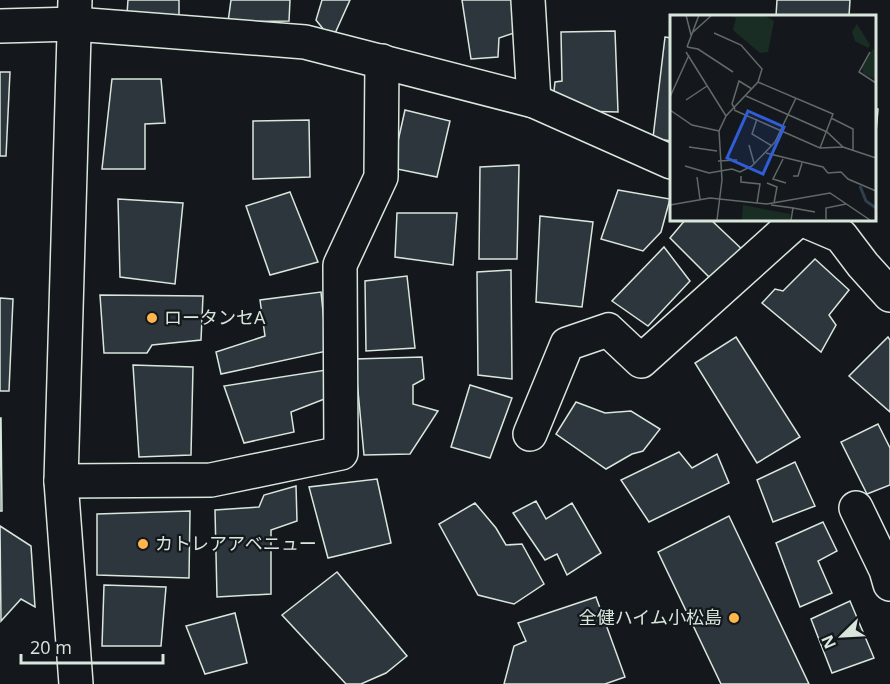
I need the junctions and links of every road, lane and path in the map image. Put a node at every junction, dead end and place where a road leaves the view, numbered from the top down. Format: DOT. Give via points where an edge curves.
graph roads {
  1 [pos="528,0"];
  2 [pos="75,12"];
  3 [pos="0,26"];
  4 [pos="382,61"];
  5 [pos="534,101"];
  6 [pos="670,162"];
  7 [pos="799,220"];
  8 [pos="802,220"];
  9 [pos="890,295"];
  10 [pos="530,434"];
  11 [pos="61,481"];
  12 [pos="856,508"];
  13 [pos="890,584"];
  14 [pos="76,684"];
  1 -- 5 [label="street"];
  2 -- 3 [label="street"];
  2 -- 4 [label="street" via="306,42"];
  2 -- 11 [label="street"];
  4 -- 5 [label="street"];
  4 -- 11 [label="street" via="381,177 340,265 341,453 211,480"];
  5 -- 6 [label="street"];
  7 -- 10 [label="street" via="641,362 608,330 567,344"];
  8 -- 9 [label="street" via="841,236"];
  11 -- 14 [label="street"];
  12 -- 13 [label="street"];
}
